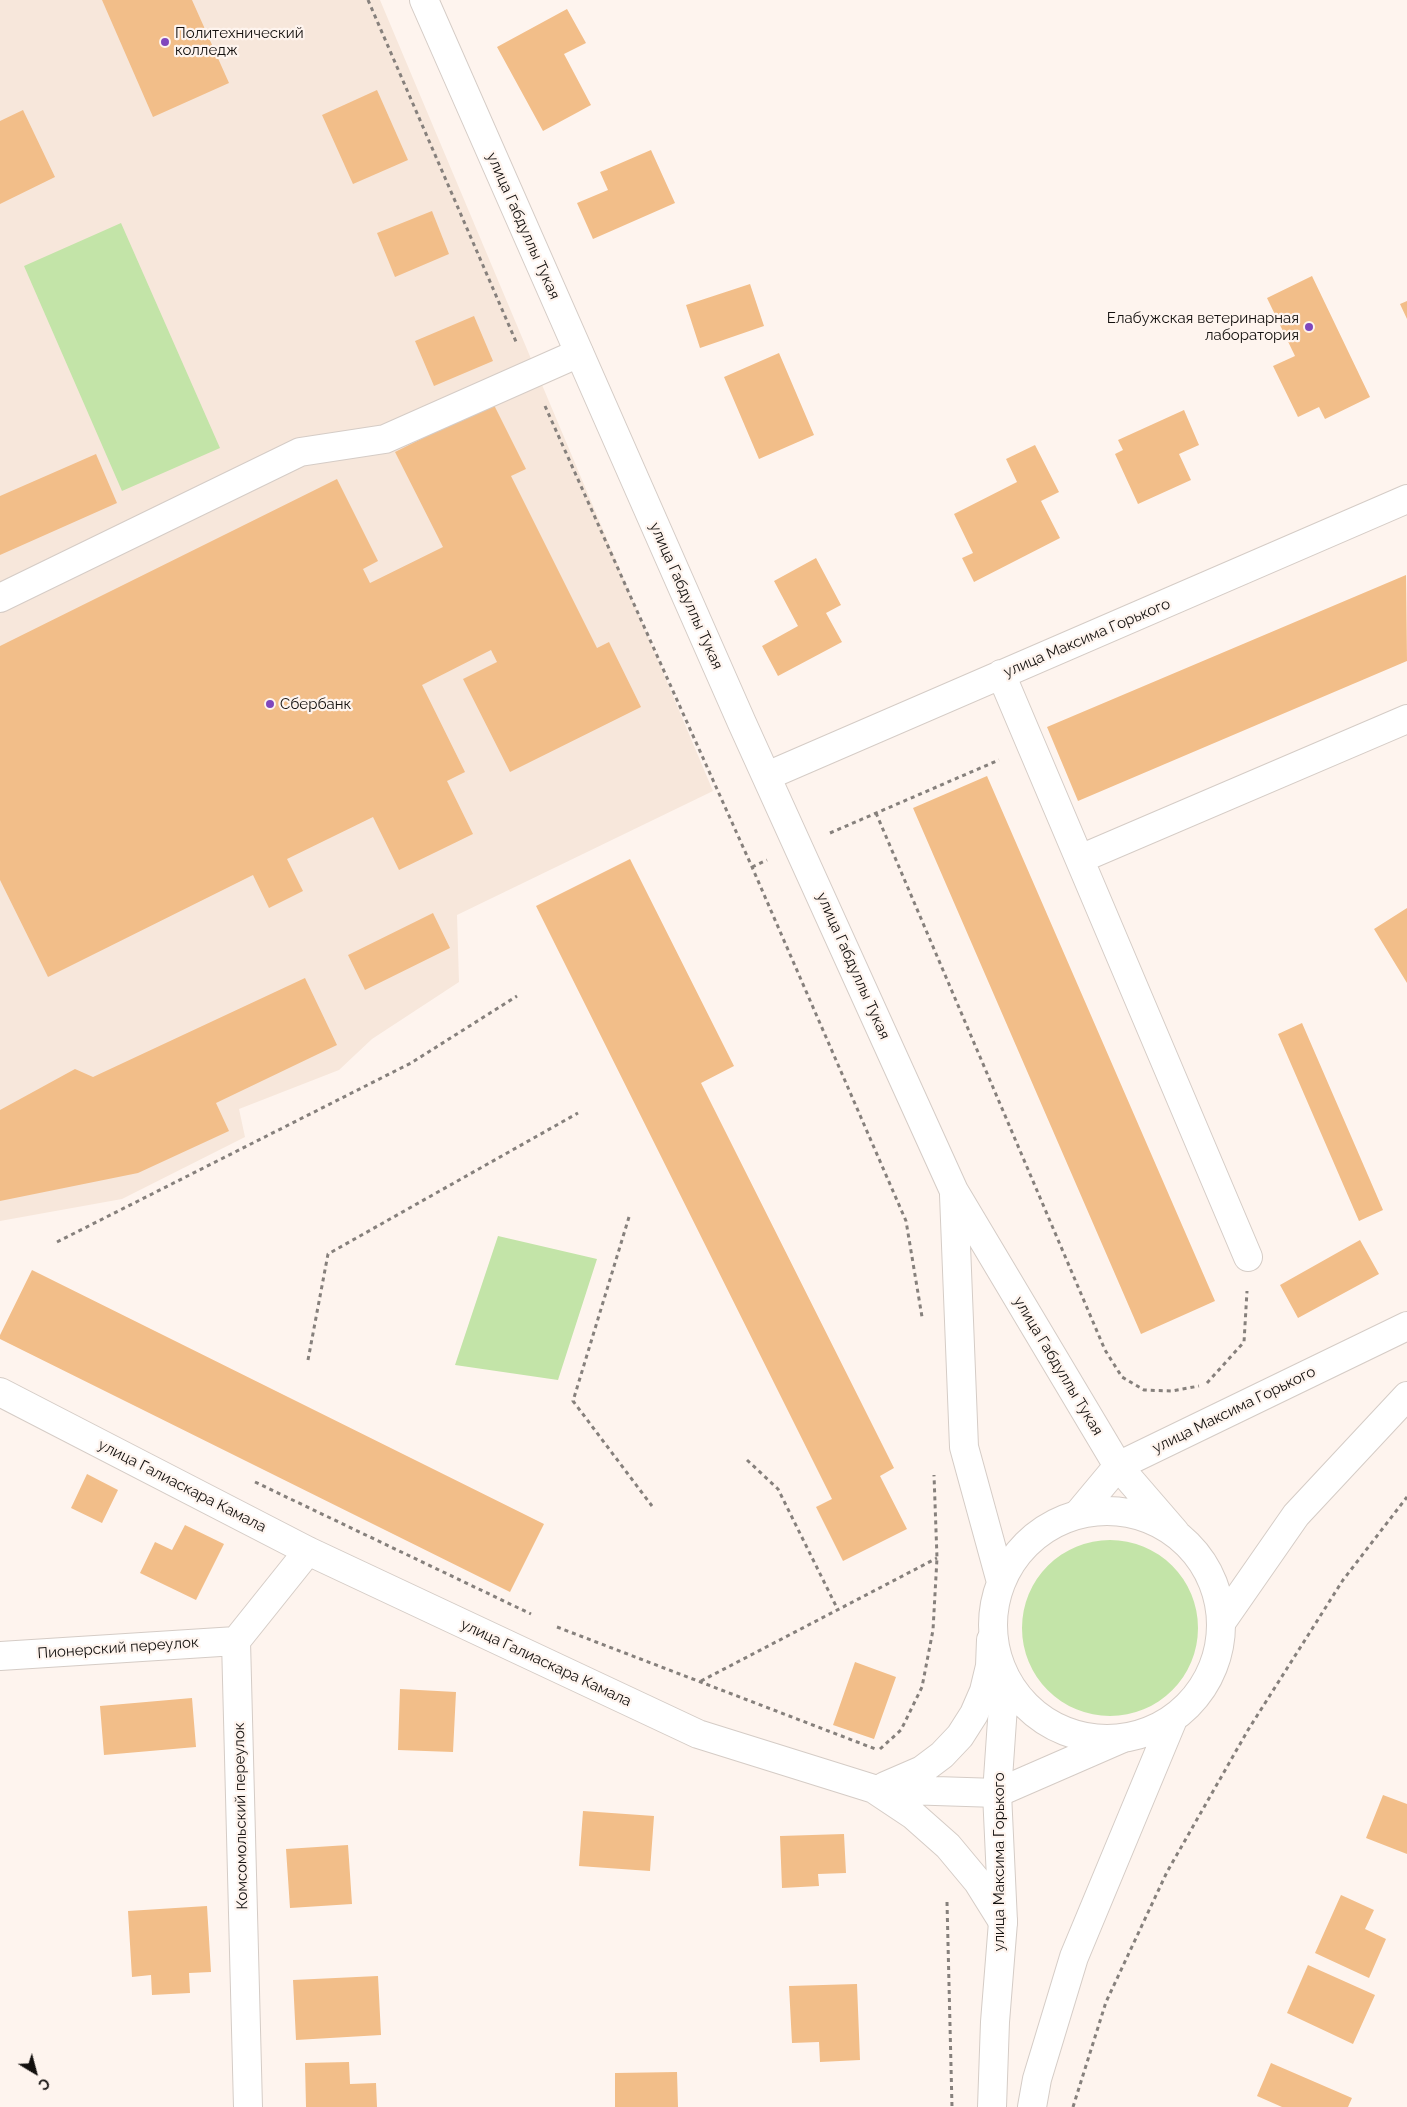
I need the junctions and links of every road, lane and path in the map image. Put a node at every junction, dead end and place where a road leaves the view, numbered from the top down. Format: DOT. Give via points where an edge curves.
graph roads {
  1 [pos="368,0"];
  2 [pos="424,0"];
  3 [pos="579,353"];
  4 [pos="530,374"];
  5 [pos="1407,500"];
  6 [pos="0,598"];
  7 [pos="1001,674"];
  8 [pos="1407,719"];
  9 [pos="1032,745"];
  10 [pos="767,776"];
  11 [pos="876,813"];
  12 [pos="800,846"];
  13 [pos="1080,859"];
  14 [pos="752,867"];
  15 [pos="517,996"];
  16 [pos="578,1113"];
  17 [pos="954,1191"];
  18 [pos="629,1216"];
  19 [pos="57,1242"];
  20 [pos="1248,1257"];
  21 [pos="923,1325"];
  22 [pos="1407,1326"];
  23 [pos="308,1360"];
  24 [pos="0,1392"];
  25 [pos="1407,1396"];
  26 [pos="747,1460"];
  27 [pos="1118,1466"];
  28 [pos="934,1470"];
  29 [pos="251,1480"];
  30 [pos="1407,1497"];
  31 [pos="652,1506"];
  32 [pos="1078,1514"];
  33 [pos="1175,1532"];
  34 [pos="308,1552"];
  35 [pos="937,1558"];
  36 [pos="1001,1582"];
  37 [pos="838,1610"];
  38 [pos="538,1618"];
  39 [pos="1223,1620"];
  40 [pos="556,1627"];
  41 [pos="236,1640"];
  42 [pos="991,1640"];
  43 [pos="0,1656"];
  44 [pos="1005,1677"];
  45 [pos="700,1681"];
  46 [pos="1173,1720"];
  47 [pos="1121,1739"];
  48 [pos="878,1751"];
  49 [pos="866,1786"];
  50 [pos="997,1793"];
  51 [pos="947,1896"];
  52 [pos="1002,1922"];
  53 [pos="248,2107"];
  54 [pos="952,2107"];
  55 [pos="992,2107"];
  56 [pos="1032,2107"];
  57 [pos="1074,2107"];
  1 -- 4 [label="path"];
  2 -- 3 [label="street, улица Габдуллы Тукая"];
  3 -- 4 [label="street"];
  3 -- 10 [label="street, улица Габдуллы Тукая"];
  4 -- 6 [label="street" via="385,439 300,452"];
  4 -- 14 [label="path"];
  5 -- 7 [label="street, улица Максима Горького"];
  7 -- 9 [label="street"];
  7 -- 10 [label="street, улица Максима Горького"];
  8 -- 13 [label="street"];
  9 -- 11 [label="path"];
  9 -- 13 [label="street"];
  10 -- 12 [label="street, улица Габдуллы Тукая"];
  11 -- 12 [label="path"];
  11 -- 20 [label="path" via="1105,1350 1122,1377 1144,1390 1172,1391 1206,1385 1244,1342"];
  12 -- 14 [label="path"];
  12 -- 17 [label="street, улица Габдуллы Тукая"];
  13 -- 20 [label="street"];
  14 -- 21 [label="path" via="906,1221"];
  15 -- 19 [label="path" via="411,1063"];
  16 -- 23 [label="path" via="328,1254"];
  17 -- 27 [label="street, улица Габдуллы Тукая"];
  17 -- 36 [label="street, улица Габдуллы Тукая" via="964,1447"];
  18 -- 31 [label="path" via="573,1401"];
  22 -- 27 [label="street, улица Максима Горького"];
  24 -- 34 [label="street, улица Галиаскара Камала"];
  25 -- 39 [label="street" via="1296,1515"];
  26 -- 37 [label="path" via="778,1488"];
  27 -- 32 [label="street, улица Максима Горького"];
  27 -- 33 [label="street, улица Габдуллы Тукая"];
  28 -- 35 [label="path"];
  29 -- 38 [label="path"];
  30 -- 57 [label="path" via="1343,1580 1248,1730 1167,1872 1106,2002"];
  32 -- 33 [label="street, улица Максима Горького" via="1111,1510 1145,1516"];
  32 -- 36 [label="street, улица Максима Горького" via="1046,1529 1019,1552"];
  33 -- 39 [label="street, улица Максима Горького" via="1194,1549 1209,1570 1219,1594"];
  34 -- 41 [label="street"];
  34 -- 49 [label="street, улица Галиаскара Камала" via="698,1734"];
  35 -- 37 [label="path"];
  35 -- 48 [label="path" via="933,1630 922,1687 900,1730"];
  36 -- 42 [label="street, улица Максима Горького"];
  37 -- 45 [label="path"];
  39 -- 46 [label="street, улица Максима Горького" via="1218,1658 1201,1693"];
  40 -- 45 [label="path"];
  41 -- 43 [label="street, Пионерский переулок"];
  41 -- 53 [label="street, Комсомольский переулок"];
  42 -- 44 [label="street, улица Максима Горького"];
  42 -- 49 [label="street" via="990,1666 984,1691 960,1736 922,1770 898,1782"];
  44 -- 47 [label="street, улица Максима Горького" via="1026,1706 1054,1726 1087,1738"];
  44 -- 50 [label="street, улица Максима Горького"];
  45 -- 48 [label="path"];
  46 -- 47 [label="street, улица Максима Горького" via="1148,1732"];
  46 -- 56 [label="street, улица Максима Горького" via="1074,1957 1037,2079"];
  47 -- 50 [label="street, улица Галиаскара Камала"];
  48 -- 49 [label="path"];
  49 -- 50 [label="street, улица Галиаскара Камала"];
  49 -- 52 [label="street" via="913,1815 948,1846 978,1882"];
  50 -- 52 [label="street, улица Максима Горького"];
  51 -- 54 [label="path"];
  52 -- 55 [label="street, улица Максима Горького"];
}
